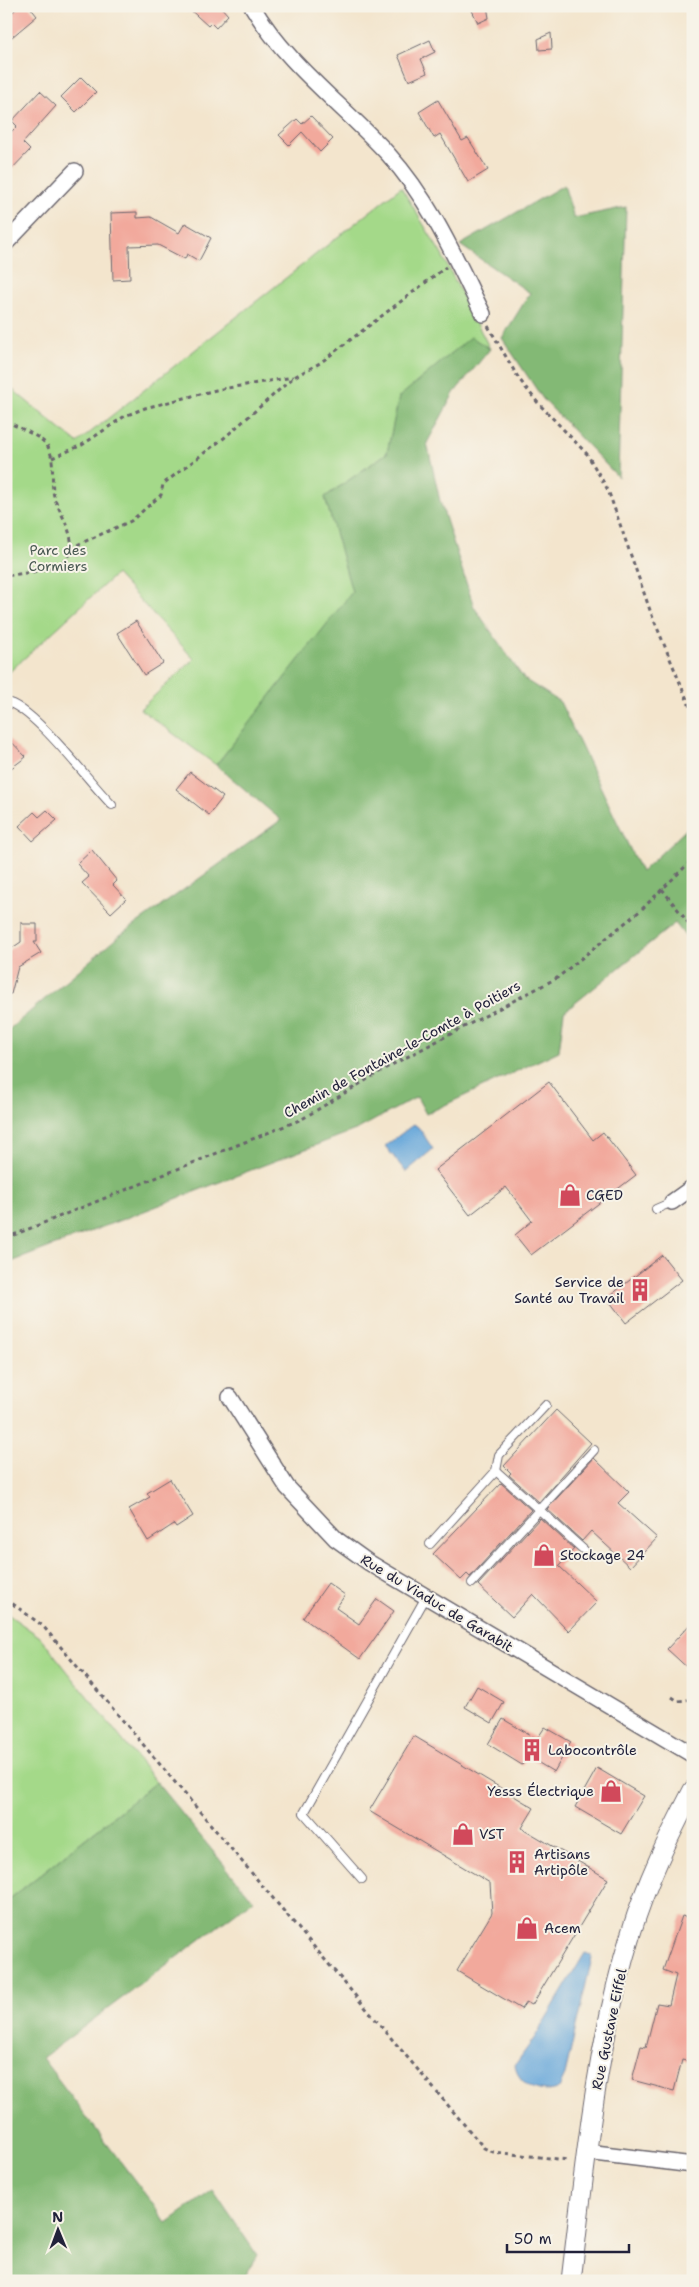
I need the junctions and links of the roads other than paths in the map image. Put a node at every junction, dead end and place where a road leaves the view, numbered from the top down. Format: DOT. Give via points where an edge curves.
graph roads {
  1 [pos="252,6"];
  2 [pos="74,171"];
  3 [pos="6,244"];
  4 [pos="483,314"];
  5 [pos="6,702"];
  6 [pos="112,805"];
  7 [pos="692,1190"];
  8 [pos="672,1202"];
  9 [pos="656,1209"];
  10 [pos="230,1397"];
  11 [pos="546,1405"];
  12 [pos="594,1450"];
  13 [pos="496,1471"];
  14 [pos="539,1510"];
  15 [pos="430,1544"];
  16 [pos="585,1551"];
  17 [pos="472,1583"];
  18 [pos="426,1597"];
  19 [pos="693,1754"];
  20 [pos="693,1790"];
  21 [pos="362,1880"];
  22 [pos="579,2156"];
  23 [pos="693,2165"];
  24 [pos="571,2281"];
  1 -- 4 [label="street" via="267,30 412,184 457,261"];
  2 -- 3 [label="street"];
  5 -- 6 [label="lane" via="14,703 33,718"];
  7 -- 8 [label="street"];
  8 -- 9 [label="lane"];
  10 -- 18 [label="street, Rue du Viaduc de Garabit" via="269,1461 308,1512 336,1539"];
  11 -- 13 [label="lane" via="499,1455"];
  12 -- 14 [label="lane"];
  13 -- 14 [label="lane"];
  13 -- 15 [label="lane"];
  14 -- 16 [label="lane"];
  14 -- 17 [label="lane"];
  18 -- 19 [label="street, Rue du Viaduc de Garabit"];
  18 -- 21 [label="lane" via="304,1813"];
  20 -- 22 [label="street, Rue Gustave Eiffel" via="668,1838 631,1932"];
  22 -- 23 [label="street"];
  22 -- 24 [label="street, Rue Gustave Eiffel"];
}
